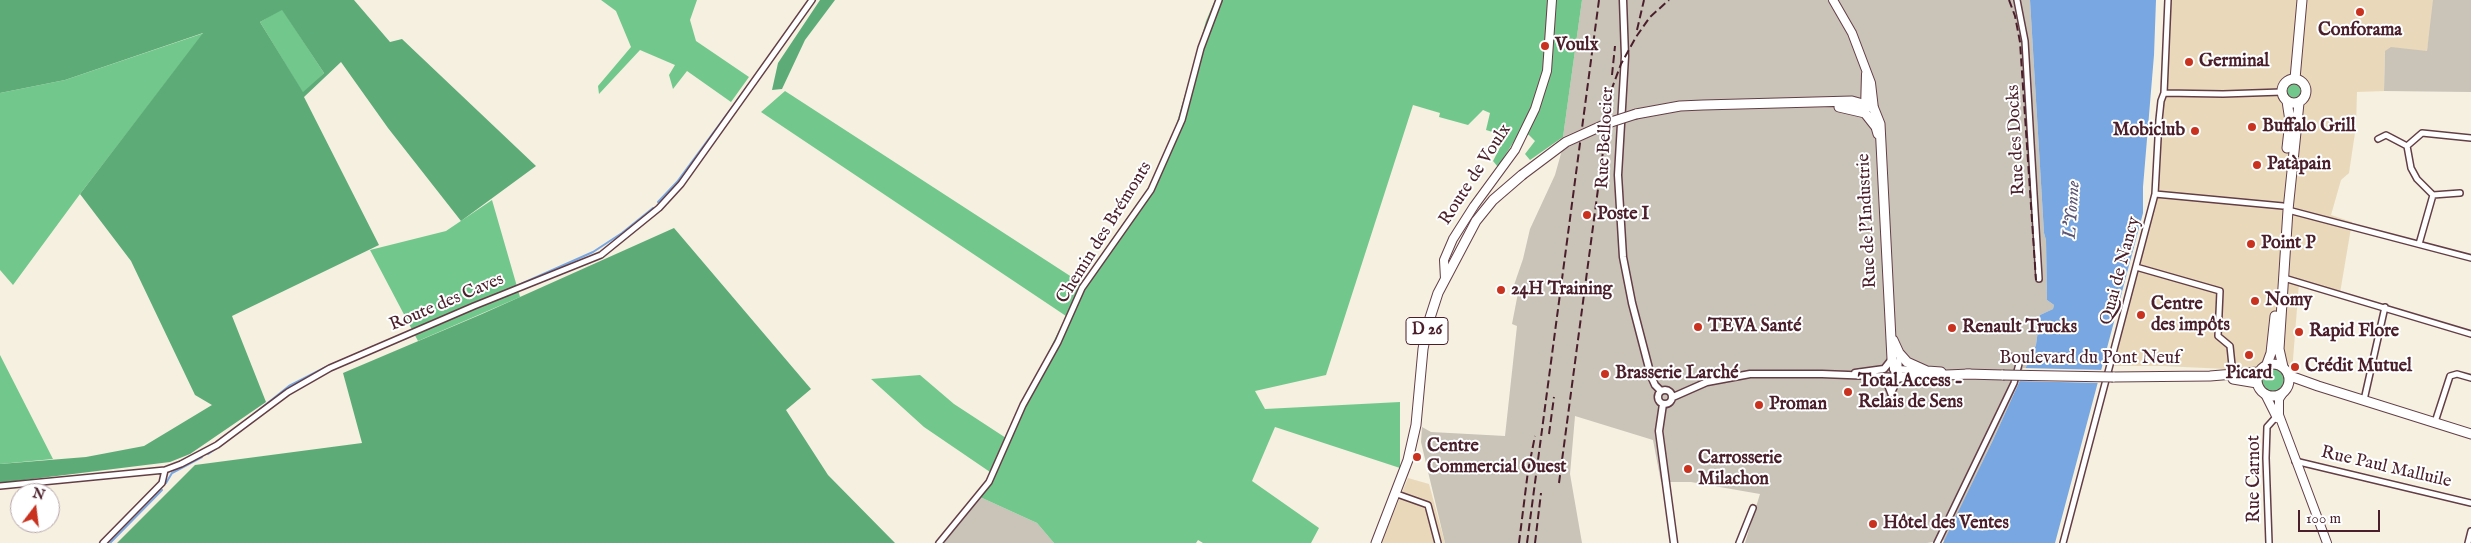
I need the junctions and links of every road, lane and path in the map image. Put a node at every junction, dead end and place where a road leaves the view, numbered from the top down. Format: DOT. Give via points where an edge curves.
graph roads {
  1 [pos="812,0"];
  2 [pos="1219,0"];
  3 [pos="1552,0"];
  4 [pos="1623,0"];
  5 [pos="1833,0"];
  6 [pos="2017,0"];
  7 [pos="2168,0"];
  8 [pos="2302,0"];
  9 [pos="1866,72"];
  10 [pos="2295,79"];
  11 [pos="1866,88"];
  12 [pos="2282,92"];
  13 [pos="2164,93"];
  14 [pos="1852,101"];
  15 [pos="2288,101"];
  16 [pos="2299,103"];
  17 [pos="1784,104"];
  18 [pos="1870,106"];
  19 [pos="2471,138"];
  20 [pos="2378,139"];
  21 [pos="2407,146"];
  22 [pos="2460,192"];
  23 [pos="2155,194"];
  24 [pos="2432,194"];
  25 [pos="2286,208"];
  26 [pos="2418,244"];
  27 [pos="2471,258"];
  28 [pos="2136,267"];
  29 [pos="2283,278"];
  30 [pos="1445,279"];
  31 [pos="2039,280"];
  32 [pos="2385,307"];
  33 [pos="2471,334"];
  34 [pos="2004,354"];
  35 [pos="1896,356"];
  36 [pos="2267,364"];
  37 [pos="1884,369"];
  38 [pos="2285,370"];
  39 [pos="1927,371"];
  40 [pos="1898,372"];
  41 [pos="2258,372"];
  42 [pos="1852,374"];
  43 [pos="1970,374"];
  44 [pos="2232,375"];
  45 [pos="2210,376"];
  46 [pos="1885,378"];
  47 [pos="2471,378"];
  48 [pos="2257,383"];
  49 [pos="2318,386"];
  50 [pos="2285,390"];
  51 [pos="1661,391"];
  52 [pos="2265,394"];
  53 [pos="1673,397"];
  54 [pos="2364,400"];
  55 [pos="1662,404"];
  56 [pos="2276,417"];
  57 [pos="2435,422"];
  58 [pos="2471,434"];
  59 [pos="2294,459"];
  60 [pos="165,470"];
  61 [pos="0,486"];
  62 [pos="1397,494"];
  63 [pos="2471,503"];
  64 [pos="1753,508"];
  65 [pos="2471,531"];
  66 [pos="104,543"];
  67 [pos="939,543"];
  68 [pos="1376,543"];
  69 [pos="1438,543"];
  70 [pos="1674,543"];
  71 [pos="1739,543"];
  72 [pos="1937,543"];
  73 [pos="2063,543"];
  74 [pos="2269,543"];
  75 [pos="2327,543"];
  76 [pos="2468,543"];
  1 -- 60 [label="street, Route des Caves" via="681,184 659,208 601,255 330,368 288,392 217,446"];
  2 -- 67 [label="street, Chemin des Brémonts" via="1201,48 1182,120 1161,171 1137,213 1082,288 989,482"];
  3 -- 30 [label="main road, Route de Voulx / D 26" via="1546,71 1534,109 1515,150 1454,239 1444,260"];
  4 -- 51 [label="street, Rue Bellocier" via="1624,62 1618,174 1623,257 1651,376"];
  5 -- 9 [label="main road" via="1852,33"];
  6 -- 31 [label="street, Rue des Docks" via="2025,41"];
  7 -- 13 [label="street, Quai de Nancy"];
  8 -- 10 [label="main road"];
  9 -- 11 [label="main road"];
  9 -- 18 [label="main road" via="1871,83"];
  10 -- 12 [label="main road" via="2284,83"];
  10 -- 16 [label="main road" via="2303,83 2307,91"];
  11 -- 14 [label="main road"];
  11 -- 18 [label="main road"];
  12 -- 13 [label="street"];
  12 -- 15 [label="main road"];
  13 -- 23 [label="street, Quai de Nancy" via="2159,120"];
  14 -- 17 [label="main road"];
  14 -- 18 [label="main road"];
  15 -- 16 [label="main road"];
  15 -- 25 [label="main road"];
  16 -- 25 [label="main road"];
  17 -- 18 [label="main road"];
  17 -- 30 [label="main road, bridge" via="1680,106 1636,114 1566,142 1494,200 1476,221"];
  18 -- 35 [label="main road, Rue de l'Industrie" via="1880,141 1891,332"];
  19 -- 21 [label="street" via="2422,133"];
  20 -- 21 [label="street" via="2386,135"];
  21 -- 24 [label="street" via="2411,168"];
  22 -- 24 [label="street"];
  23 -- 25 [label="street"];
  23 -- 28 [label="street, Quai de Nancy"];
  24 -- 26 [label="street"];
  25 -- 26 [label="street"];
  25 -- 29 [label="main road"];
  25 -- 36 [label="main road"];
  26 -- 27 [label="street"];
  28 -- 44 [label="street" via="2220,291 2218,336 2228,343"];
  28 -- 73 [label="street, Quai de Nancy"];
  29 -- 32 [label="street"];
  29 -- 38 [label="main road" via="2279,349"];
  30 -- 62 [label="main road, D 26" via="1428,324 1416,425"];
  32 -- 33 [label="street"];
  32 -- 54 [label="street"];
  34 -- 72 [label="street" via="2020,360 2014,383"];
  35 -- 37 [label="street"];
  35 -- 39 [label="main road, Boulevard du Pont Neuf"];
  35 -- 40 [label="main road, Rue de l'Industrie"];
  36 -- 38 [label="main road" via="2276,364"];
  36 -- 41 [label="main road"];
  37 -- 40 [label="street, Boulevard du Pont Neuf"];
  37 -- 42 [label="street, Boulevard du Pont Neuf"];
  38 -- 49 [label="main road" via="2293,377"];
  38 -- 50 [label="main road"];
  39 -- 40 [label="street, Boulevard du Pont Neuf"];
  39 -- 43 [label="main road, Boulevard du Pont Neuf"];
  40 -- 43 [label="main road, Boulevard du Pont Neuf"];
  40 -- 46 [label="street, Boulevard du Pont Neuf"];
  40 -- 46 [label="street" via="1891,394"];
  41 -- 44 [label="main road"];
  41 -- 48 [label="main road"];
  42 -- 46 [label="street, Boulevard du Pont Neuf"];
  42 -- 53 [label="street, Boulevard du Pont Neuf" via="1750,374 1707,382"];
  43 -- 45 [label="main road, Boulevard du Pont Neuf, bridge"];
  44 -- 45 [label="main road"];
  45 -- 48 [label="main road"];
  47 -- 57 [label="street" via="2457,374 2450,376"];
  48 -- 52 [label="main road"];
  49 -- 50 [label="main road" via="2299,384"];
  49 -- 54 [label="main road"];
  50 -- 52 [label="main road" via="2274,396"];
  50 -- 59 [label="main road" via="2279,399 2279,416"];
  51 -- 53 [label="street" via="1668,390"];
  51 -- 55 [label="street" via="1658,398"];
  52 -- 56 [label="main road"];
  53 -- 55 [label="street" via="1670,403"];
  54 -- 57 [label="main road"];
  55 -- 70 [label="street" via="1659,431"];
  56 -- 59 [label="main road"];
  56 -- 74 [label="street, Rue Carnot" via="2268,428 2266,458"];
  57 -- 58 [label="main road"];
  59 -- 63 [label="street, Rue Paul Malluile"];
  59 -- 75 [label="main road"];
  60 -- 61 [label="street, Route des Caves"];
  60 -- 66 [label="street" via="162,483"];
  62 -- 68 [label="main road, D 26"];
  62 -- 69 [label="street" via="1428,505"];
  64 -- 71 [label="street"];
  65 -- 76 [label="street"];
}
